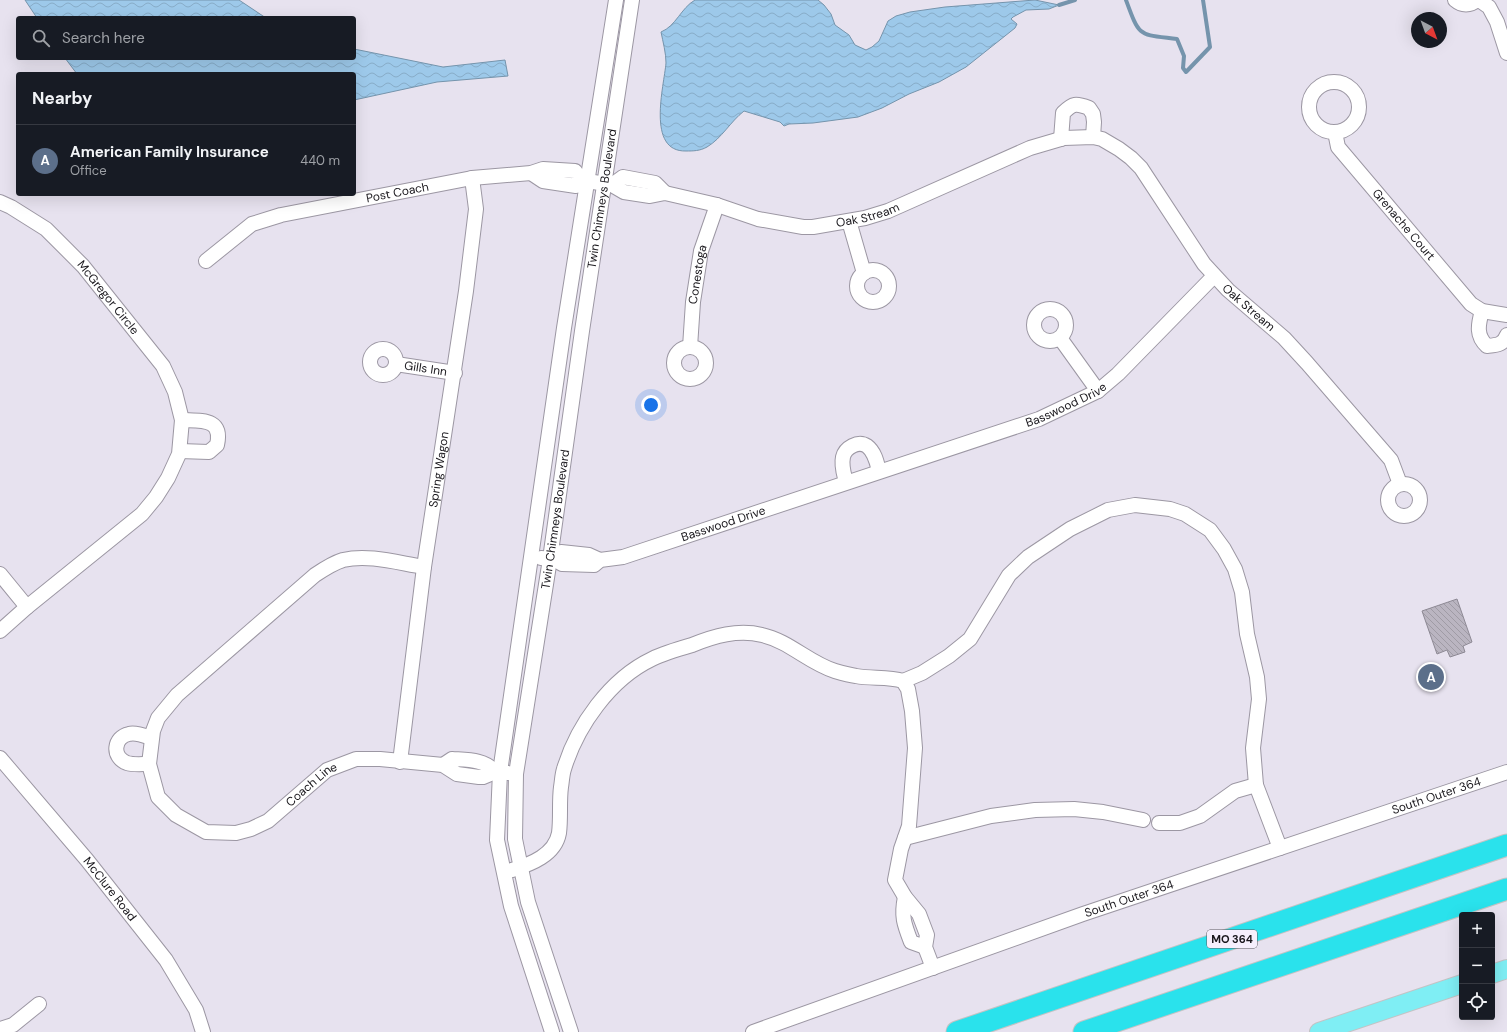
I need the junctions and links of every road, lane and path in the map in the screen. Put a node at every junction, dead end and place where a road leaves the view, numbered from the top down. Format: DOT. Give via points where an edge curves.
graph roads {
  1 [pos="616,0"];
  2 [pos="632,0"];
  3 [pos="1455,0"];
  4 [pos="1478,0"];
  5 [pos="1507,53"];
  6 [pos="1335,132"];
  7 [pos="1093,137"];
  8 [pos="1061,139"];
  9 [pos="472,178"];
  10 [pos="584,180"];
  11 [pos="608,184"];
  12 [pos="0,202"];
  13 [pos="717,205"];
  14 [pos="849,221"];
  15 [pos="206,261"];
  16 [pos="864,273"];
  17 [pos="1214,276"];
  18 [pos="1482,311"];
  19 [pos="1507,315"];
  20 [pos="1507,335"];
  21 [pos="1060,338"];
  22 [pos="690,347"];
  23 [pos="396,364"];
  24 [pos="454,373"];
  25 [pos="1098,391"];
  26 [pos="182,420"];
  27 [pos="180,451"];
  28 [pos="879,471"];
  29 [pos="846,482"];
  30 [pos="1400,484"];
  31 [pos="532,556"];
  32 [pos="552,559"];
  33 [pos="424,567"];
  34 [pos="0,574"];
  35 [pos="28,607"];
  36 [pos="0,631"];
  37 [pos="903,681"];
  38 [pos="151,738"];
  39 [pos="0,758"];
  40 [pos="400,762"];
  41 [pos="149,764"];
  42 [pos="498,772"];
  43 [pos="1507,772"];
  44 [pos="516,774"];
  45 [pos="1256,785"];
  46 [pos="1143,820"];
  47 [pos="1159,823"];
  48 [pos="905,838"];
  49 [pos="1507,845"];
  50 [pos="1280,848"];
  51 [pos="521,867"];
  52 [pos="504,872"];
  53 [pos="1507,889"];
  54 [pos="933,968"];
  55 [pos="1507,969"];
  56 [pos="1495,973"];
  57 [pos="1459,985"];
  58 [pos="39,1004"];
  59 [pos="0,1029"];
  60 [pos="203,1032"];
  61 [pos="552,1032"];
  62 [pos="571,1032"];
  63 [pos="753,1032"];
  64 [pos="957,1032"];
  65 [pos="1084,1032"];
  66 [pos="1319,1032"];
  1 -- 10 [label="street, Twin Chimneys Boulevard"];
  2 -- 11 [label="street, Twin Chimneys Boulevard"];
  3 -- 4 [label="street" via="1466,5"];
  4 -- 5 [label="street" via="1489,7"];
  6 -- 18 [label="street, Grenache Court" via="1338,147 1471,304"];
  7 -- 8 [label="street, Oak Stream"];
  7 -- 8 [label="street" via="1092,114 1089,108 1076,104 1063,114"];
  7 -- 17 [label="street, Oak Stream" via="1120,149 1141,168"];
  8 -- 14 [label="street, Oak Stream" via="1030,148 888,211"];
  9 -- 10 [label="street, Post Coach" via="531,173 543,181 576,186"];
  9 -- 15 [label="street, Post Coach" via="281,215 252,224"];
  9 -- 24 [label="street, Spring Wagon" via="476,209"];
  10 -- 11 [label="street, Oak Stream"];
  10 -- 31 [label="street, Twin Chimneys Boulevard"];
  11 -- 13 [label="street, Oak Stream" via="623,177 655,183 665,192"];
  11 -- 32 [label="street, Twin Chimneys Boulevard"];
  12 -- 26 [label="street, McGregor Circle" via="11,206 46,229 83,266 163,366 175,392"];
  13 -- 14 [label="street, Oak Stream" via="758,219 803,227"];
  13 -- 22 [label="street, Conestoga" via="701,251 692,302"];
  14 -- 16 [label="street"];
  17 -- 25 [label="street, Basswood Drive" via="1118,374"];
  17 -- 30 [label="street, Oak Stream" via="1284,338 1307,363 1391,460"];
  18 -- 19 [label="street, Grenache Court"];
  18 -- 20 [label="street" via="1479,336 1487,346 1499,345 1505,341"];
  21 -- 25 [label="street"];
  23 -- 24 [label="street, Gills Inn"];
  24 -- 33 [label="street, Spring Wagon"];
  25 -- 28 [label="street, Basswood Drive" via="1039,419"];
  26 -- 27 [label="street, McGregor Circle"];
  26 -- 27 [label="street" via="209,422 219,433 217,445 208,452"];
  27 -- 35 [label="street, McGregor Circle" via="168,478 142,514"];
  28 -- 29 [label="street, Basswood Drive"];
  28 -- 29 [label="street" via="868,447 863,444 852,446 844,452 843,458"];
  29 -- 32 [label="street, Basswood Drive" via="622,557 600,560 594,565 562,564"];
  31 -- 32 [label="street, Basswood Drive"];
  31 -- 42 [label="street, Twin Chimneys Boulevard"];
  32 -- 44 [label="street, Twin Chimneys Boulevard"];
  33 -- 38 [label="street, Coach Line" via="360,558 343,560 315,575 177,695 158,718"];
  33 -- 40 [label="street, Spring Wagon"];
  34 -- 35 [label="street"];
  35 -- 36 [label="street, McGregor Circle"];
  37 -- 45 [label="street" via="922,673 949,656 970,638 1009,575 1028,557 1064,533 1108,510 1135,505 1170,509 1185,514 1210,530 1235,569 1242,592 1247,634 1258,684 1254,748"];
  37 -- 48 [label="street" via="908,689 915,748 909,826"];
  37 -- 51 [label="street" via="894,678 855,676 833,670 762,634 727,633 651,659 621,679 603,698 578,735 563,771 559,802 559,834 555,844 540,859"];
  38 -- 41 [label="street, Coach Line"];
  38 -- 41 [label="street" via="129,734 119,739 116,746 117,755 122,761"];
  39 -- 60 [label="street, McClure Road" via="87,860 166,960 196,1010"];
  40 -- 41 [label="street, Coach Line" via="356,759 327,770 268,821 251,829 236,832 206,832 176,815 158,797"];
  40 -- 42 [label="street, Coach Line" via="443,765 452,759 481,762"];
  42 -- 44 [label="street"];
  42 -- 52 [label="street, Twin Chimneys Boulevard" via="497,840"];
  43 -- 50 [label="street, South Outer 364"];
  44 -- 51 [label="street, Twin Chimneys Boulevard" via="515,838"];
  45 -- 47 [label="street" via="1235,790 1200,816 1180,822"];
  45 -- 50 [label="street"];
  46 -- 48 [label="street" via="1074,809 1035,810 991,816"];
  48 -- 54 [label="street" via="895,880 905,897 902,910 911,942 925,947"];
  49 -- 64 [label="highway, MO 364"];
  50 -- 54 [label="street, South Outer 364" via="1083,914"];
  51 -- 52 [label="street"];
  51 -- 62 [label="street, Twin Chimneys Boulevard" via="528,902"];
  52 -- 61 [label="street, Twin Chimneys Boulevard" via="511,906"];
  53 -- 65 [label="highway"];
  54 -- 63 [label="street, South Outer 364"];
  55 -- 56 [label="main road"];
  57 -- 66 [label="main road"];
  58 -- 59 [label="street" via="13,1025"];
}
